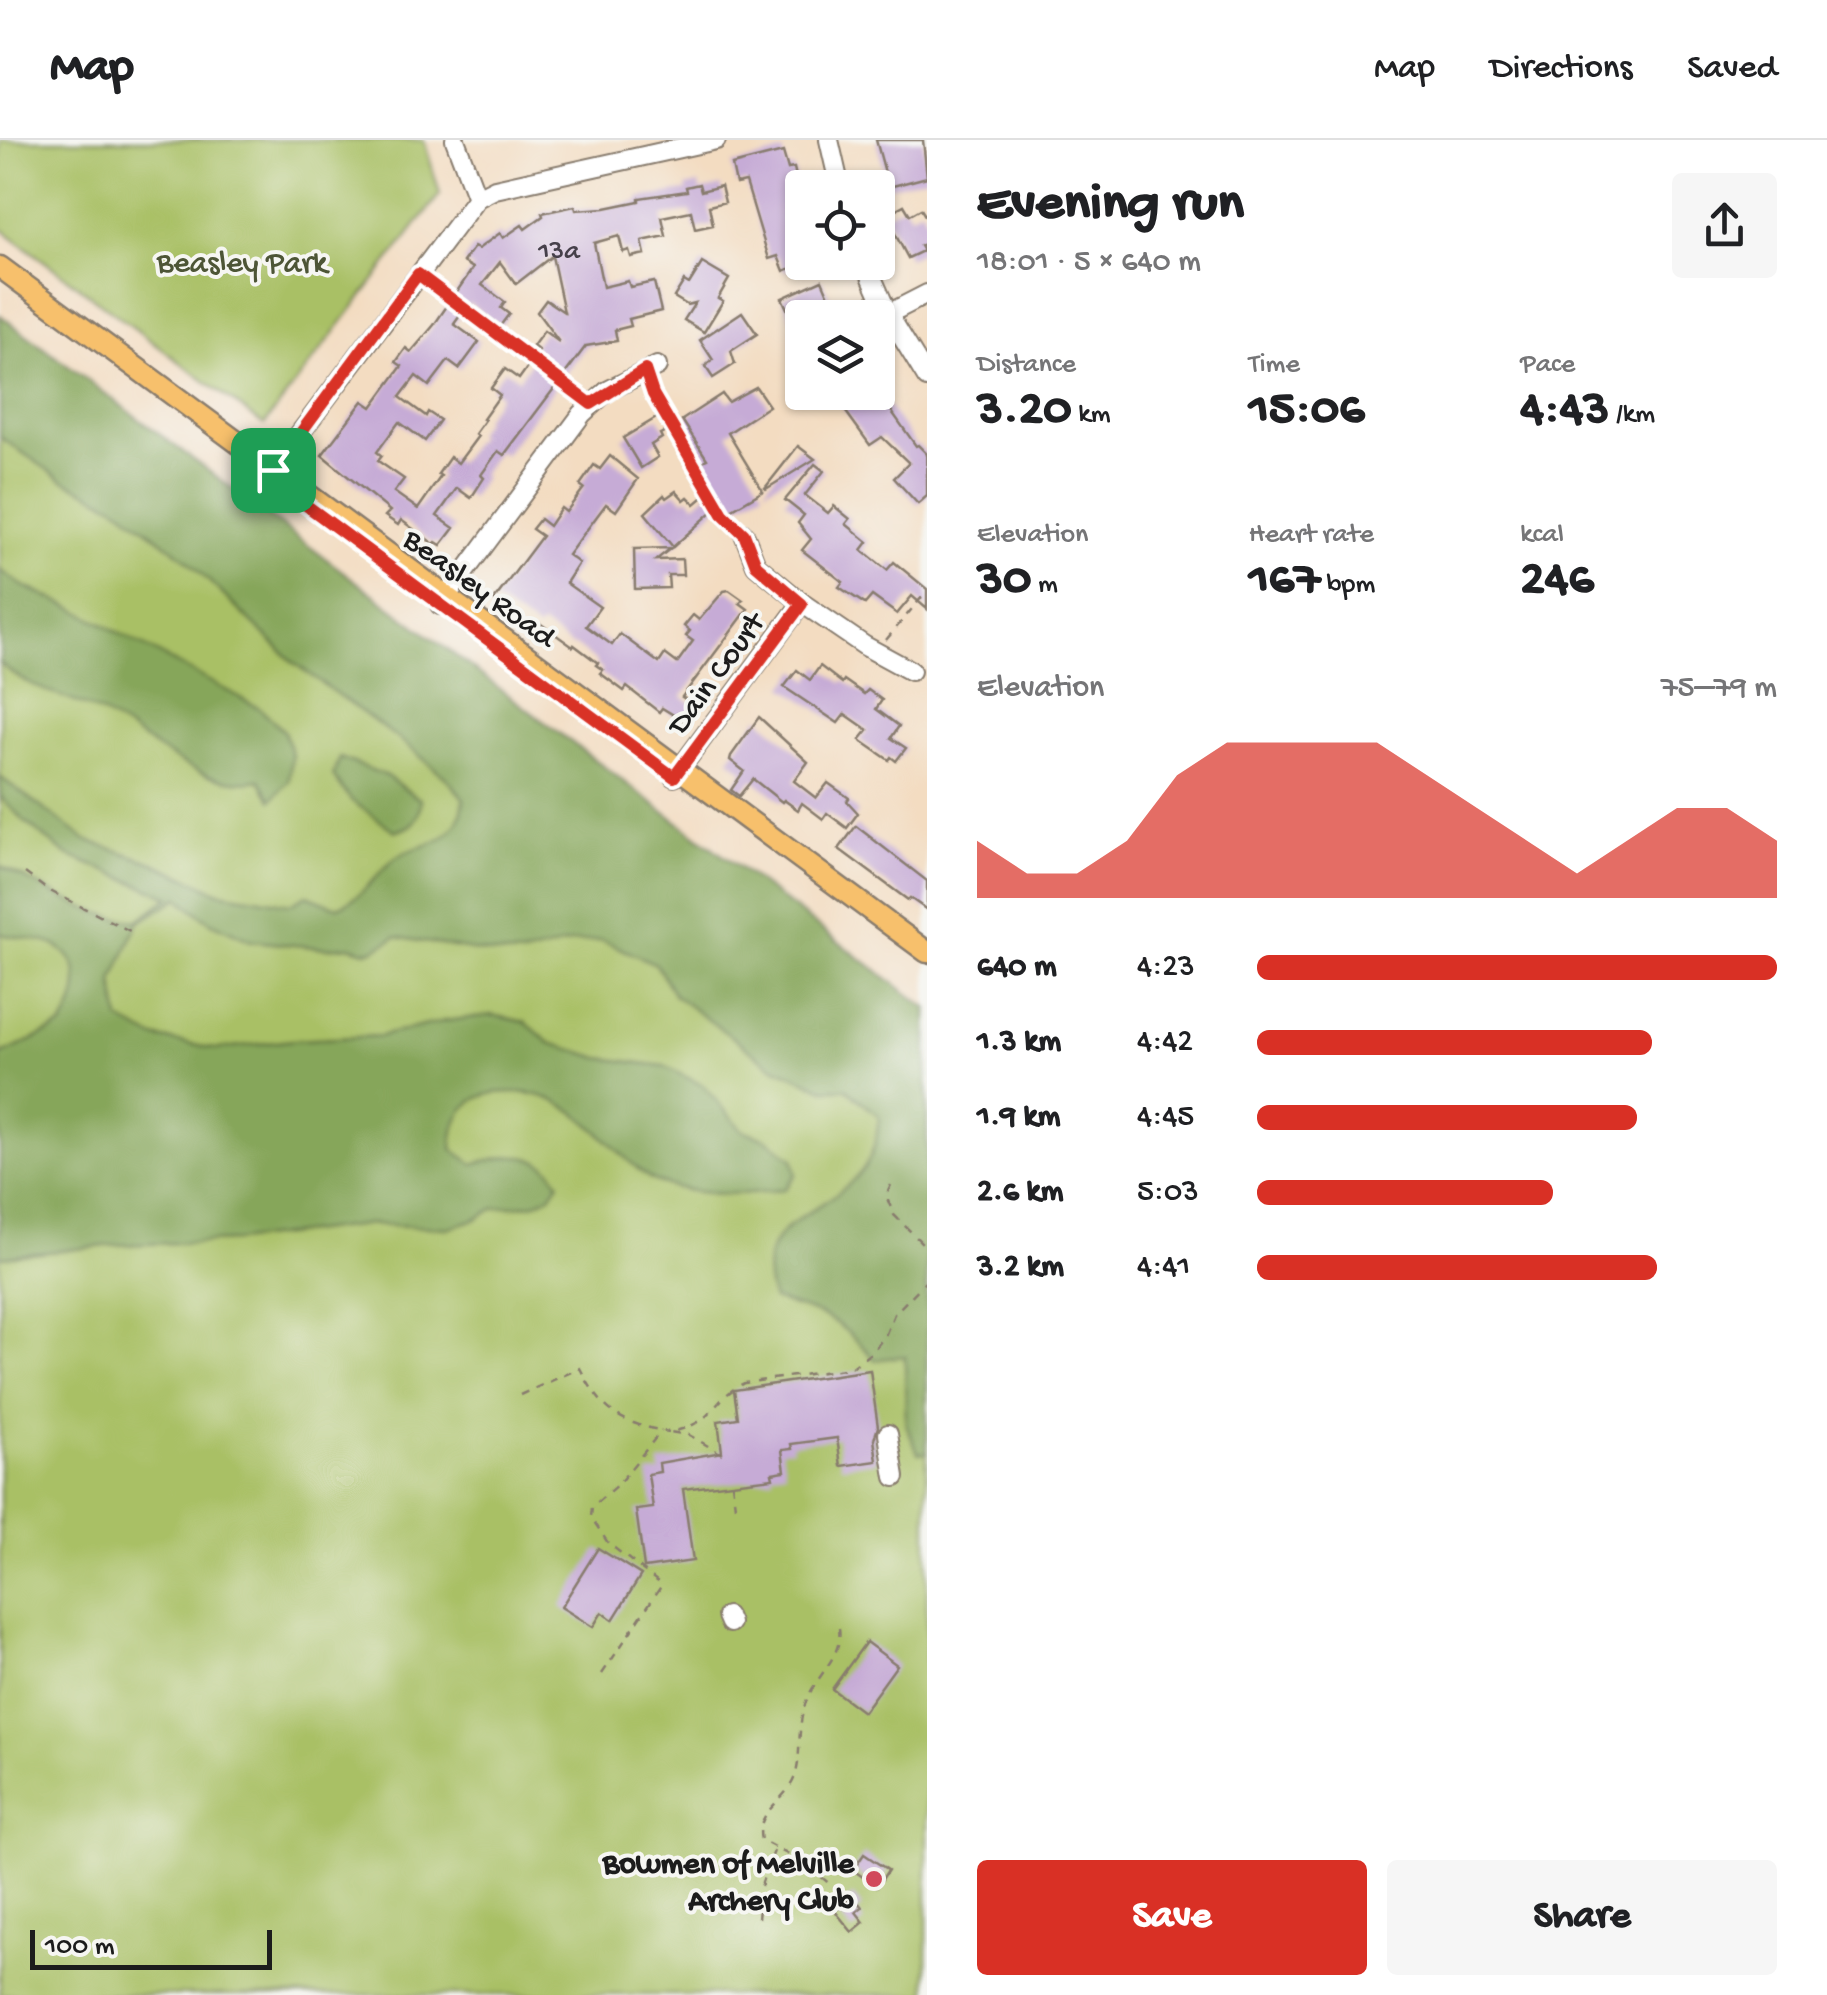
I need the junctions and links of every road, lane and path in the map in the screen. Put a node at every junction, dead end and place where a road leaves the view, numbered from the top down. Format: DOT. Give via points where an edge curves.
graph roads {
  1 [pos="455,140"];
  2 [pos="716,140"];
  3 [pos="828,140"];
  4 [pos="836,170"];
  5 [pos="478,198"];
  6 [pos="0,266"];
  7 [pos="418,274"];
  8 [pos="0,280"];
  9 [pos="927,294"];
  10 [pos="895,310"];
  11 [pos="895,325"];
  12 [pos="651,368"];
  13 [pos="927,378"];
  14 [pos="591,404"];
  15 [pos="270,474"];
  16 [pos="744,534"];
  17 [pos="927,591"];
  18 [pos="443,601"];
  19 [pos="802,604"];
  20 [pos="881,655"];
  21 [pos="912,671"];
  22 [pos="677,773"];
  23 [pos="25,873"];
  24 [pos="136,934"];
  25 [pos="927,952"];
  26 [pos="927,965"];
  27 [pos="890,1185"];
  28 [pos="927,1248"];
  29 [pos="927,1280"];
  30 [pos="520,1395"];
  31 [pos="662,1430"];
  32 [pos="670,1432"];
  33 [pos="888,1434"];
  34 [pos="722,1454"];
  35 [pos="895,1477"];
  36 [pos="732,1482"];
  37 [pos="735,1506"];
  38 [pos="839,1628"];
  39 [pos="602,1674"];
  40 [pos="775,1850"];
  41 [pos="844,1897"];
  42 [pos="758,1918"];
  1 -- 5 [label="street"];
  2 -- 5 [label="street"];
  3 -- 4 [label="street"];
  5 -- 7 [label="street"];
  6 -- 15 [label="main road, Beasley Road"];
  7 -- 14 [label="path"];
  7 -- 15 [label="street"];
  8 -- 15 [label="main road, Beasley Road"];
  9 -- 10 [label="street"];
  11 -- 13 [label="street"];
  12 -- 14 [label="street"];
  12 -- 16 [label="path" via="653,394 723,514"];
  14 -- 18 [label="street"];
  15 -- 18 [label="main road, Beasley Road"];
  16 -- 19 [label="street, Dain Court" via="756,565"];
  17 -- 20 [label="path" via="886,639"];
  18 -- 22 [label="main road, Beasley Road"];
  19 -- 20 [label="street, Dain Court"];
  19 -- 22 [label="street, Dain Court"];
  20 -- 21 [label="street, Dain Court"];
  22 -- 25 [label="main road, Beasley Road"];
  22 -- 26 [label="main road, Beasley Road"];
  23 -- 24 [label="path"];
  27 -- 28 [label="path" via="886,1196 894,1215"];
  29 -- 32 [label="path" via="852,1368 744,1382 704,1421"];
  30 -- 31 [label="path" via="580,1368 610,1411 636,1426"];
  31 -- 32 [label="path"];
  31 -- 39 [label="path" via="592,1507 608,1543 662,1585"];
  32 -- 34 [label="path"];
  33 -- 35 [label="street"];
  36 -- 37 [label="path"];
  38 -- 40 [label="path" via="840,1646 798,1725 795,1776 761,1820 760,1840"];
  40 -- 41 [label="path" via="806,1864"];
  40 -- 42 [label="path"];
}
